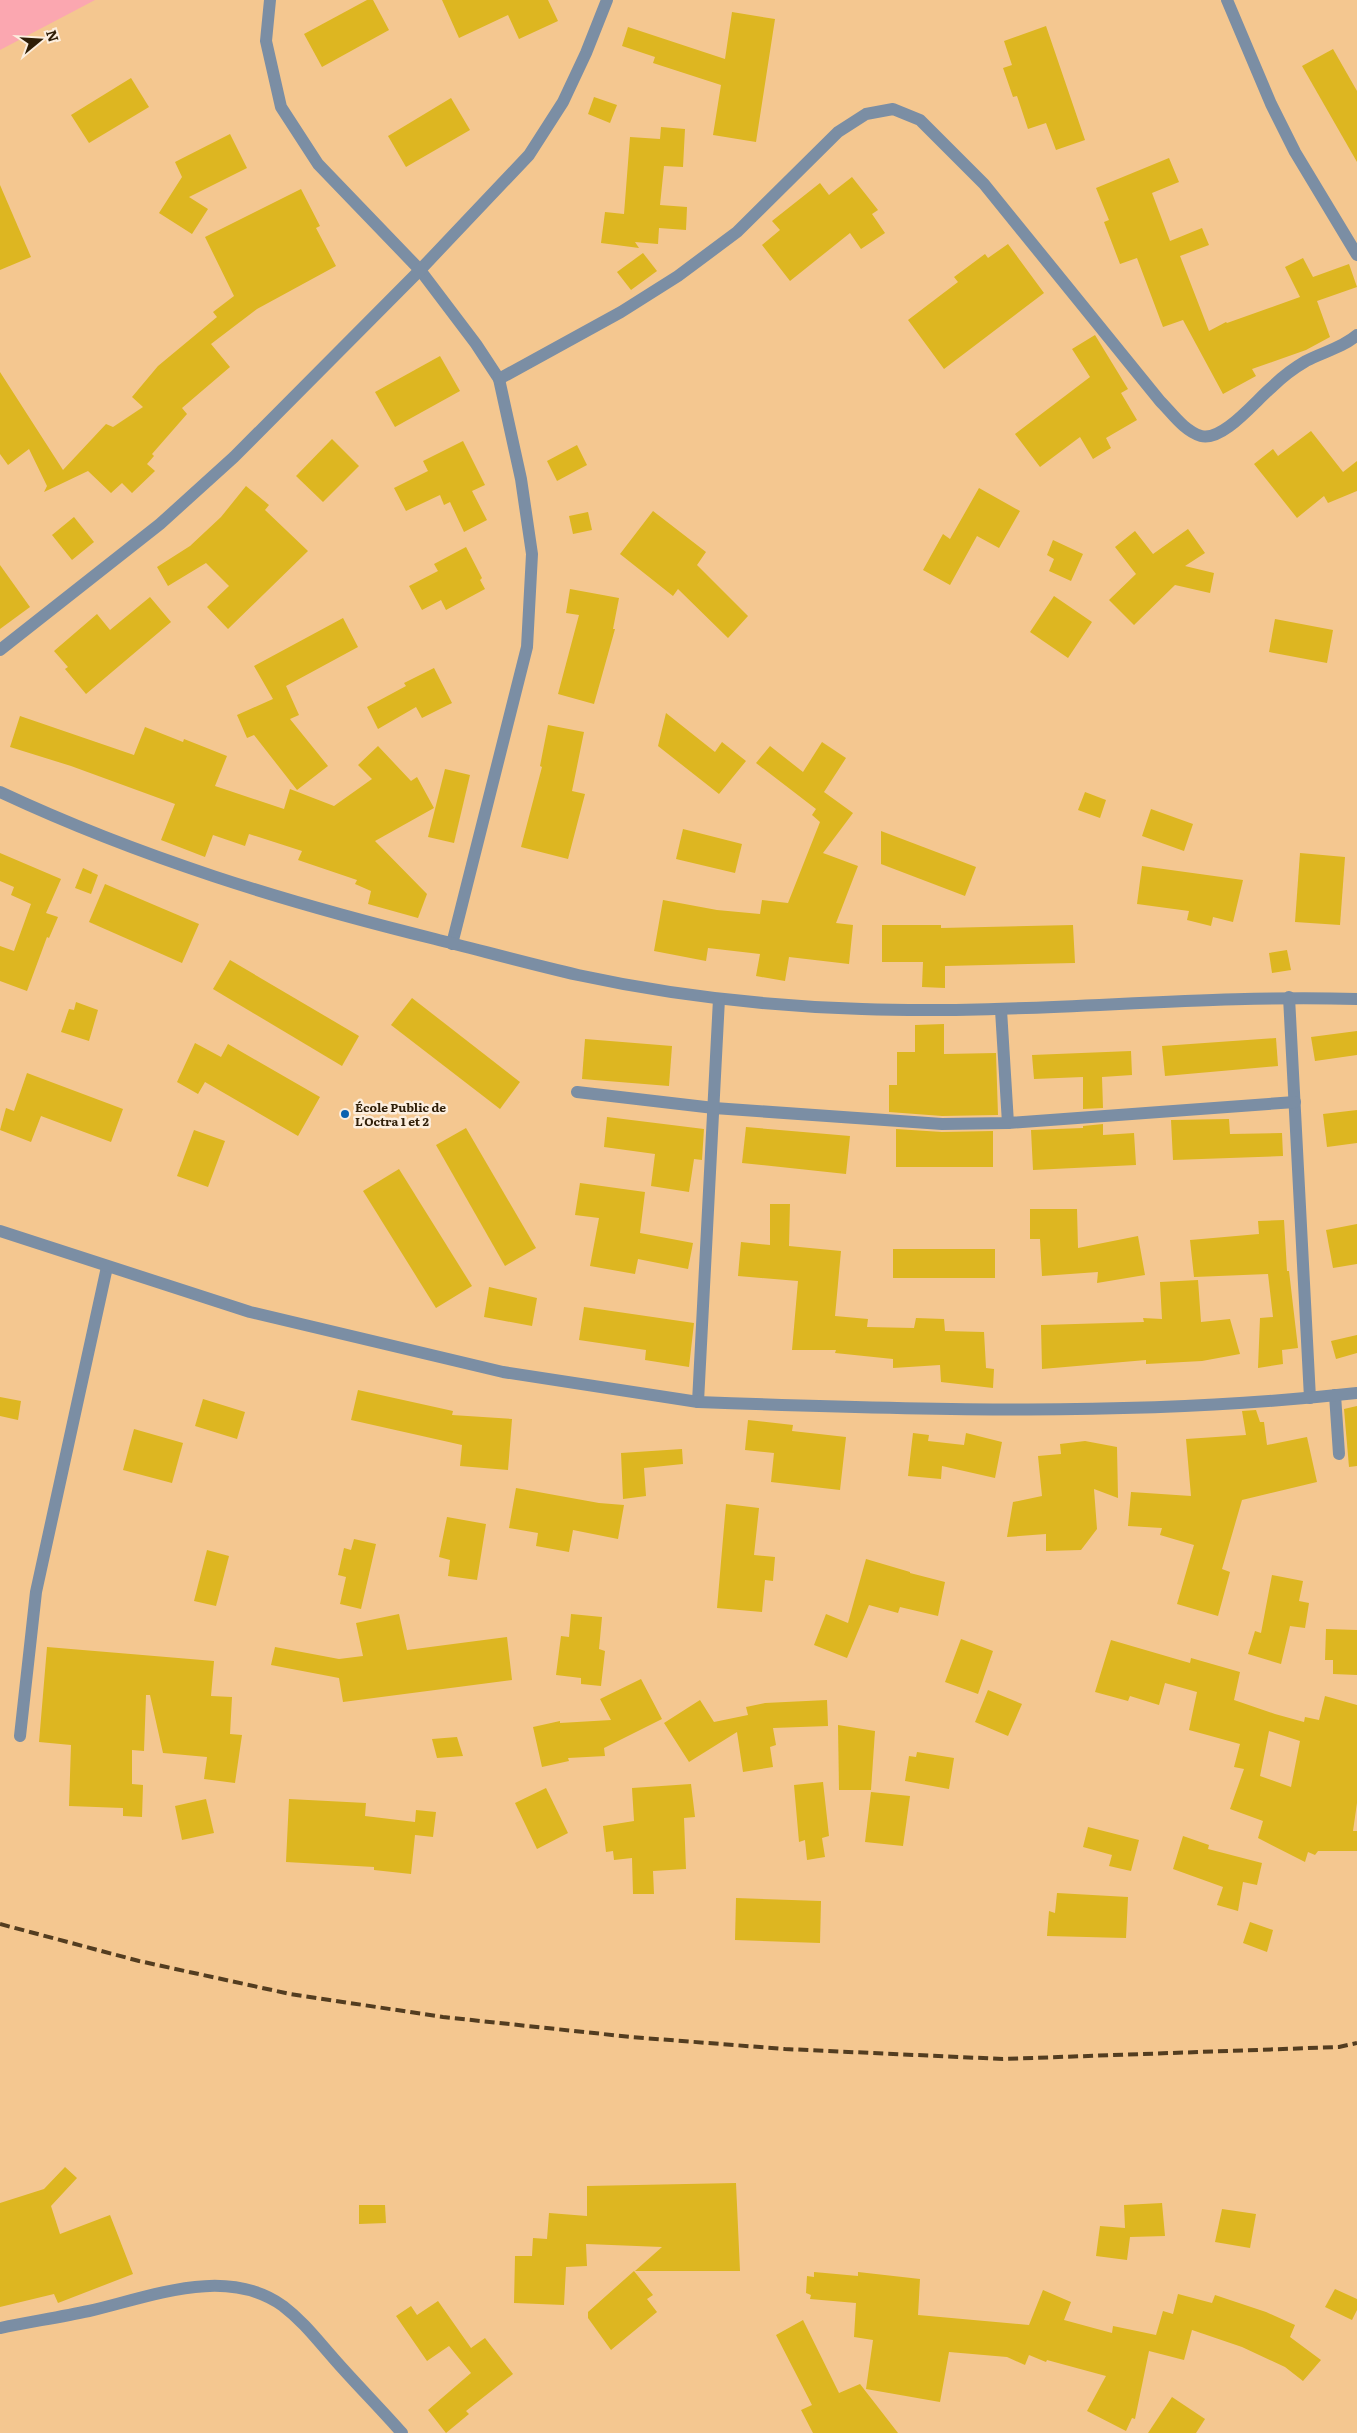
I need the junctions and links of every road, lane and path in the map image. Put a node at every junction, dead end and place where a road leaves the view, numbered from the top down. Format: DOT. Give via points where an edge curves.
graph roads {
  1 [pos="270,0"];
  2 [pos="607,0"];
  3 [pos="1227,0"];
  4 [pos="1357,255"];
  5 [pos="420,270"];
  6 [pos="1357,335"];
  7 [pos="499,379"];
  8 [pos="0,650"];
  9 [pos="0,792"];
  10 [pos="452,944"];
  11 [pos="1289,997"];
  12 [pos="719,999"];
  13 [pos="1357,999"];
  14 [pos="1001,1010"];
  15 [pos="577,1092"];
  16 [pos="1295,1102"];
  17 [pos="714,1108"];
  18 [pos="1008,1123"];
  19 [pos="0,1231"];
  20 [pos="107,1267"];
  21 [pos="1357,1393"];
  22 [pos="1335,1395"];
  23 [pos="1310,1398"];
  24 [pos="698,1402"];
  25 [pos="1339,1454"];
  26 [pos="20,1736"];
  27 [pos="0,2328"];
  28 [pos="402,2433"];
  1 -- 5 [label="street" via="266,41 281,107 318,164"];
  2 -- 5 [label="street" via="563,102 528,155"];
  3 -- 4 [label="street" via="1295,152"];
  5 -- 7 [label="street"];
  5 -- 8 [label="street" via="221,469 160,524"];
  6 -- 7 [label="street" via="1348,343 1305,362 1273,385 1227,428 1214,435 1202,436 1186,428 1160,401 984,184 920,120 893,109 866,114 838,132 737,232 678,276 621,312"];
  7 -- 10 [label="street" via="521,479 532,554 527,647"];
  9 -- 10 [label="street" via="71,825 200,872 327,912"];
  10 -- 12 [label="street" via="581,976"];
  11 -- 13 [label="street"];
  11 -- 14 [label="street"];
  11 -- 16 [label="street"];
  12 -- 14 [label="street" via="861,1009"];
  12 -- 17 [label="street"];
  14 -- 18 [label="street"];
  15 -- 17 [label="street"];
  16 -- 18 [label="street"];
  16 -- 23 [label="street"];
  17 -- 18 [label="street" via="942,1124"];
  17 -- 24 [label="street"];
  19 -- 20 [label="street"];
  20 -- 24 [label="street" via="250,1312 503,1372"];
  20 -- 26 [label="street" via="36,1592"];
  21 -- 22 [label="street"];
  22 -- 23 [label="street"];
  22 -- 25 [label="street"];
  23 -- 24 [label="street" via="1127,1408 971,1410"];
  27 -- 28 [label="street" via="89,2311 163,2292 199,2287 227,2287 254,2292 281,2305 309,2328"];
}
